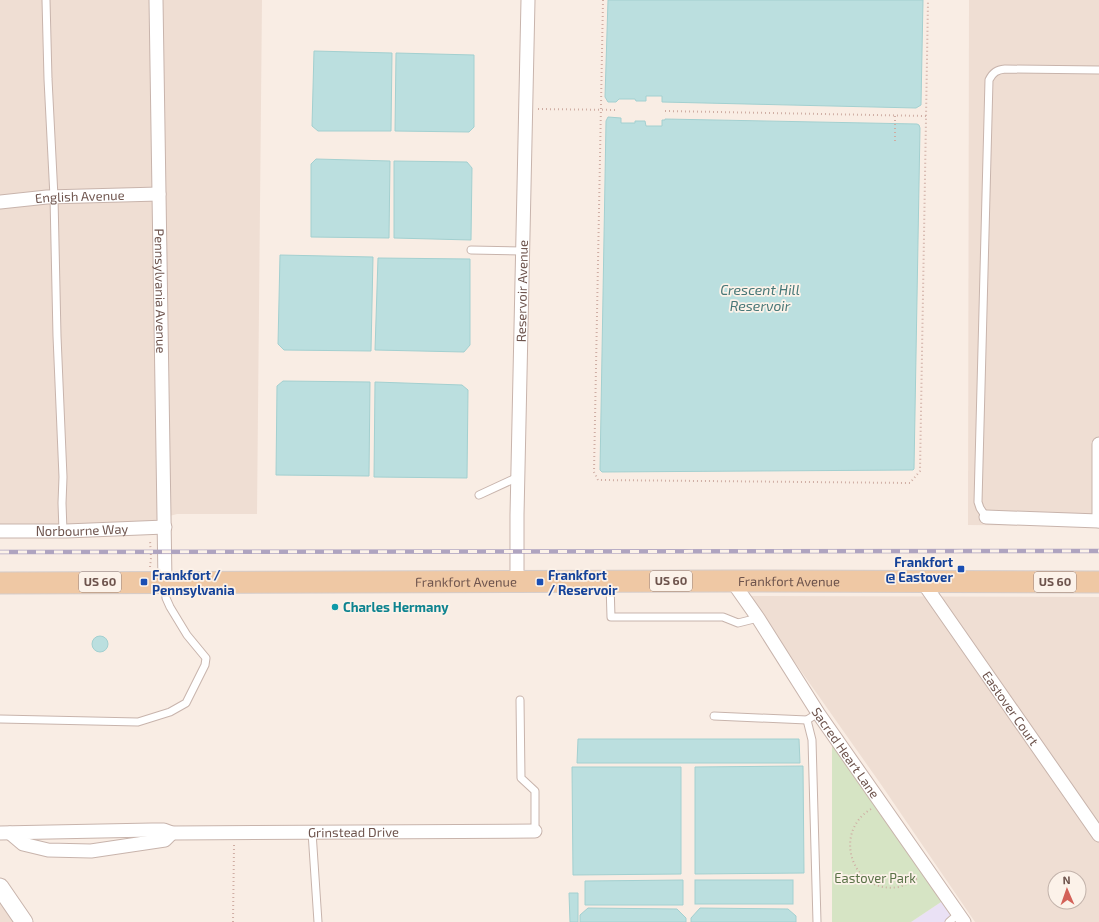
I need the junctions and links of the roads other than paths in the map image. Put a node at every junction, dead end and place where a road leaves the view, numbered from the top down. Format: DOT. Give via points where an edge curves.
graph roads {
  1 [pos="46,0"];
  2 [pos="156,0"];
  3 [pos="528,0"];
  4 [pos="1099,70"];
  5 [pos="159,194"];
  6 [pos="54,197"];
  7 [pos="0,202"];
  8 [pos="470,250"];
  9 [pos="523,251"];
  10 [pos="1099,444"];
  11 [pos="518,477"];
  12 [pos="479,495"];
  13 [pos="986,517"];
  14 [pos="1099,521"];
  15 [pos="165,527"];
  16 [pos="0,531"];
  17 [pos="63,531"];
  18 [pos="610,581"];
  19 [pos="732,581"];
  20 [pos="922,581"];
  21 [pos="165,582"];
  22 [pos="517,582"];
  23 [pos="1099,582"];
  24 [pos="0,583"];
  25 [pos="758,618"];
  26 [pos="520,700"];
  27 [pos="714,716"];
  28 [pos="812,716"];
  29 [pos="0,719"];
  30 [pos="535,831"];
  31 [pos="312,832"];
  32 [pos="5,833"];
  33 [pos="172,833"];
  34 [pos="1099,835"];
  35 [pos="0,887"];
  36 [pos="957,919"];
  37 [pos="24,922"];
  38 [pos="318,922"];
  39 [pos="817,922"];
  1 -- 6 [label="lane"];
  2 -- 5 [label="street, Pennsylvania Avenue"];
  3 -- 9 [label="street, Reservoir Avenue"];
  4 -- 13 [label="lane" via="1005,69 997,70 989,80 978,502"];
  5 -- 6 [label="street, English Avenue"];
  5 -- 15 [label="street, Pennsylvania Avenue"];
  6 -- 7 [label="street, English Avenue"];
  6 -- 17 [label="lane" via="64,477"];
  8 -- 9 [label="lane"];
  9 -- 11 [label="street, Reservoir Avenue"];
  10 -- 14 [label="street"];
  11 -- 12 [label="lane"];
  11 -- 22 [label="street, Reservoir Avenue"];
  13 -- 14 [label="street"];
  15 -- 17 [label="street, Norbourne Way"];
  15 -- 21 [label="street, Pennsylvania Avenue"];
  16 -- 17 [label="street, Norbourne Way"];
  18 -- 19 [label="main road, Frankfort Avenue / US 60"];
  18 -- 22 [label="main road, Frankfort Avenue / US 60"];
  18 -- 25 [label="lane" via="611,617 723,617 738,623"];
  19 -- 20 [label="main road, Frankfort Avenue / US 60"];
  19 -- 25 [label="street, Sacred Heart Lane"];
  20 -- 23 [label="main road, Frankfort Avenue / US 60"];
  20 -- 34 [label="street, Eastover Court"];
  21 -- 22 [label="main road, Frankfort Avenue / US 60"];
  21 -- 24 [label="main road, Frankfort Avenue / US 60"];
  21 -- 29 [label="lane" via="166,598 170,606 187,635 206,658 186,703 170,712 138,722"];
  25 -- 28 [label="street, Sacred Heart Lane"];
  26 -- 30 [label="lane" via="521,778 535,792"];
  27 -- 28 [label="lane"];
  28 -- 36 [label="street, Sacred Heart Lane"];
  28 -- 39 [label="lane"];
  30 -- 31 [label="street, Grinstead Drive"];
  31 -- 33 [label="street, Grinstead Drive"];
  31 -- 38 [label="lane"];
  32 -- 33 [label="street, Grinstead Drive" via="164,830"];
  32 -- 33 [label="street, Grinstead Drive" via="23,844 48,850 91,851 164,840"];
  35 -- 37 [label="street"];
}
